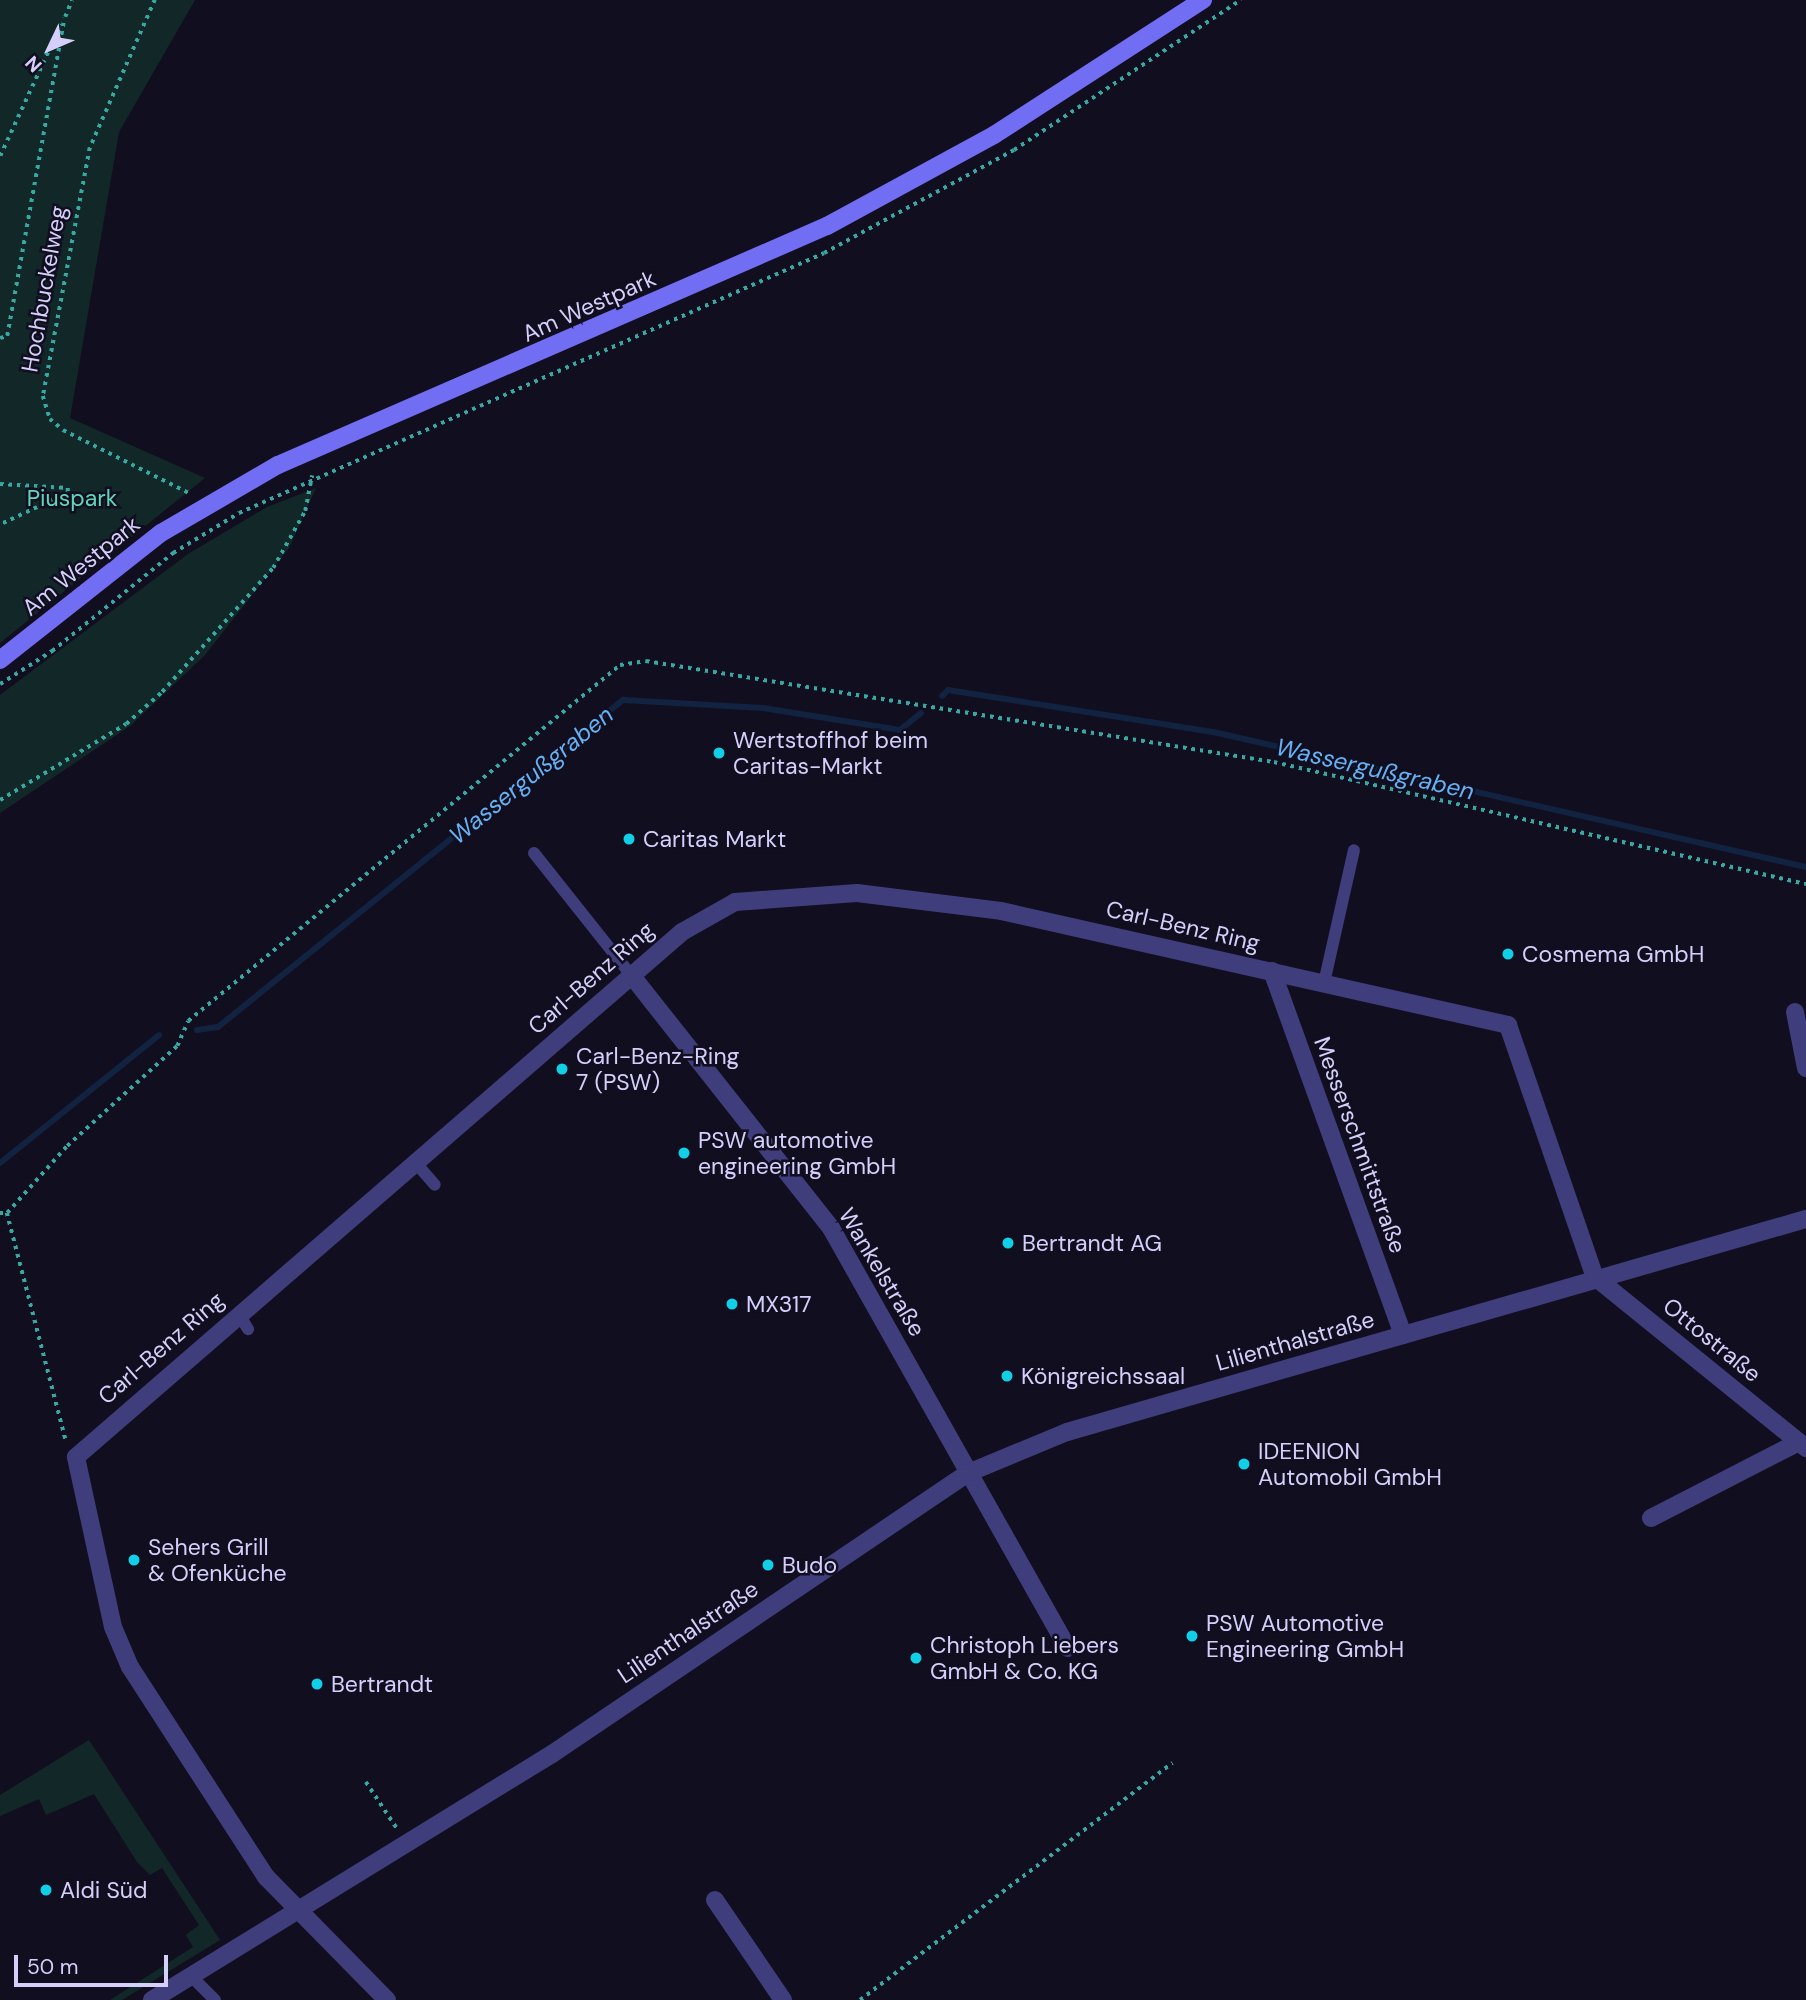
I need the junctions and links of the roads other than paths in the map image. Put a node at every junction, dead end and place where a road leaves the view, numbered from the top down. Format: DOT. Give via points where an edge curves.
graph roads {
  1 [pos="1203,0"];
  2 [pos="0,660"];
  3 [pos="1354,850"];
  4 [pos="534,853"];
  5 [pos="1272,971"];
  6 [pos="632,976"];
  7 [pos="1324,983"];
  8 [pos="1796,1012"];
  9 [pos="1806,1068"];
  10 [pos="415,1162"];
  11 [pos="435,1185"];
  12 [pos="1806,1219"];
  13 [pos="1595,1277"];
  14 [pos="1403,1335"];
  15 [pos="1802,1445"];
  16 [pos="968,1473"];
  17 [pos="1651,1518"];
  18 [pos="1068,1648"];
  19 [pos="715,1900"];
  20 [pos="297,1910"];
  21 [pos="191,1976"];
  22 [pos="152,2000"];
  23 [pos="215,2000"];
  24 [pos="387,2000"];
  25 [pos="783,2000"];
  1 -- 2 [label="main road, Am Westpark" via="994,135 827,226 278,465 206,505"];
  3 -- 7 [label="lane"];
  4 -- 6 [label="lane"];
  5 -- 6 [label="street, Carl-Benz Ring" via="1001,911 836,893 765,896 723,907"];
  5 -- 7 [label="street, Carl-Benz Ring"];
  5 -- 14 [label="street, Messerschmittstraße"];
  6 -- 10 [label="street, Carl-Benz Ring"];
  6 -- 16 [label="street, Wankelstraße" via="831,1228"];
  7 -- 13 [label="street, Carl-Benz Ring" via="1514,1030"];
  8 -- 9 [label="street"];
  10 -- 11 [label="lane"];
  10 -- 20 [label="street, Carl-Benz Ring" via="243,1321 76,1457 122,1651 266,1877"];
  12 -- 13 [label="street, Lilienthalstraße"];
  13 -- 14 [label="street, Lilienthalstraße"];
  13 -- 15 [label="street, Ottostraße"];
  14 -- 16 [label="street, Lilienthalstraße" via="1067,1432"];
  15 -- 17 [label="street, Ottostraße"];
  16 -- 18 [label="street, Wankelstraße"];
  16 -- 20 [label="street, Lilienthalstraße" via="552,1754"];
  19 -- 25 [label="street"];
  20 -- 21 [label="street, Lilienthalstraße"];
  20 -- 24 [label="street"];
  21 -- 22 [label="street, Lilienthalstraße"];
  21 -- 23 [label="lane"];
}
